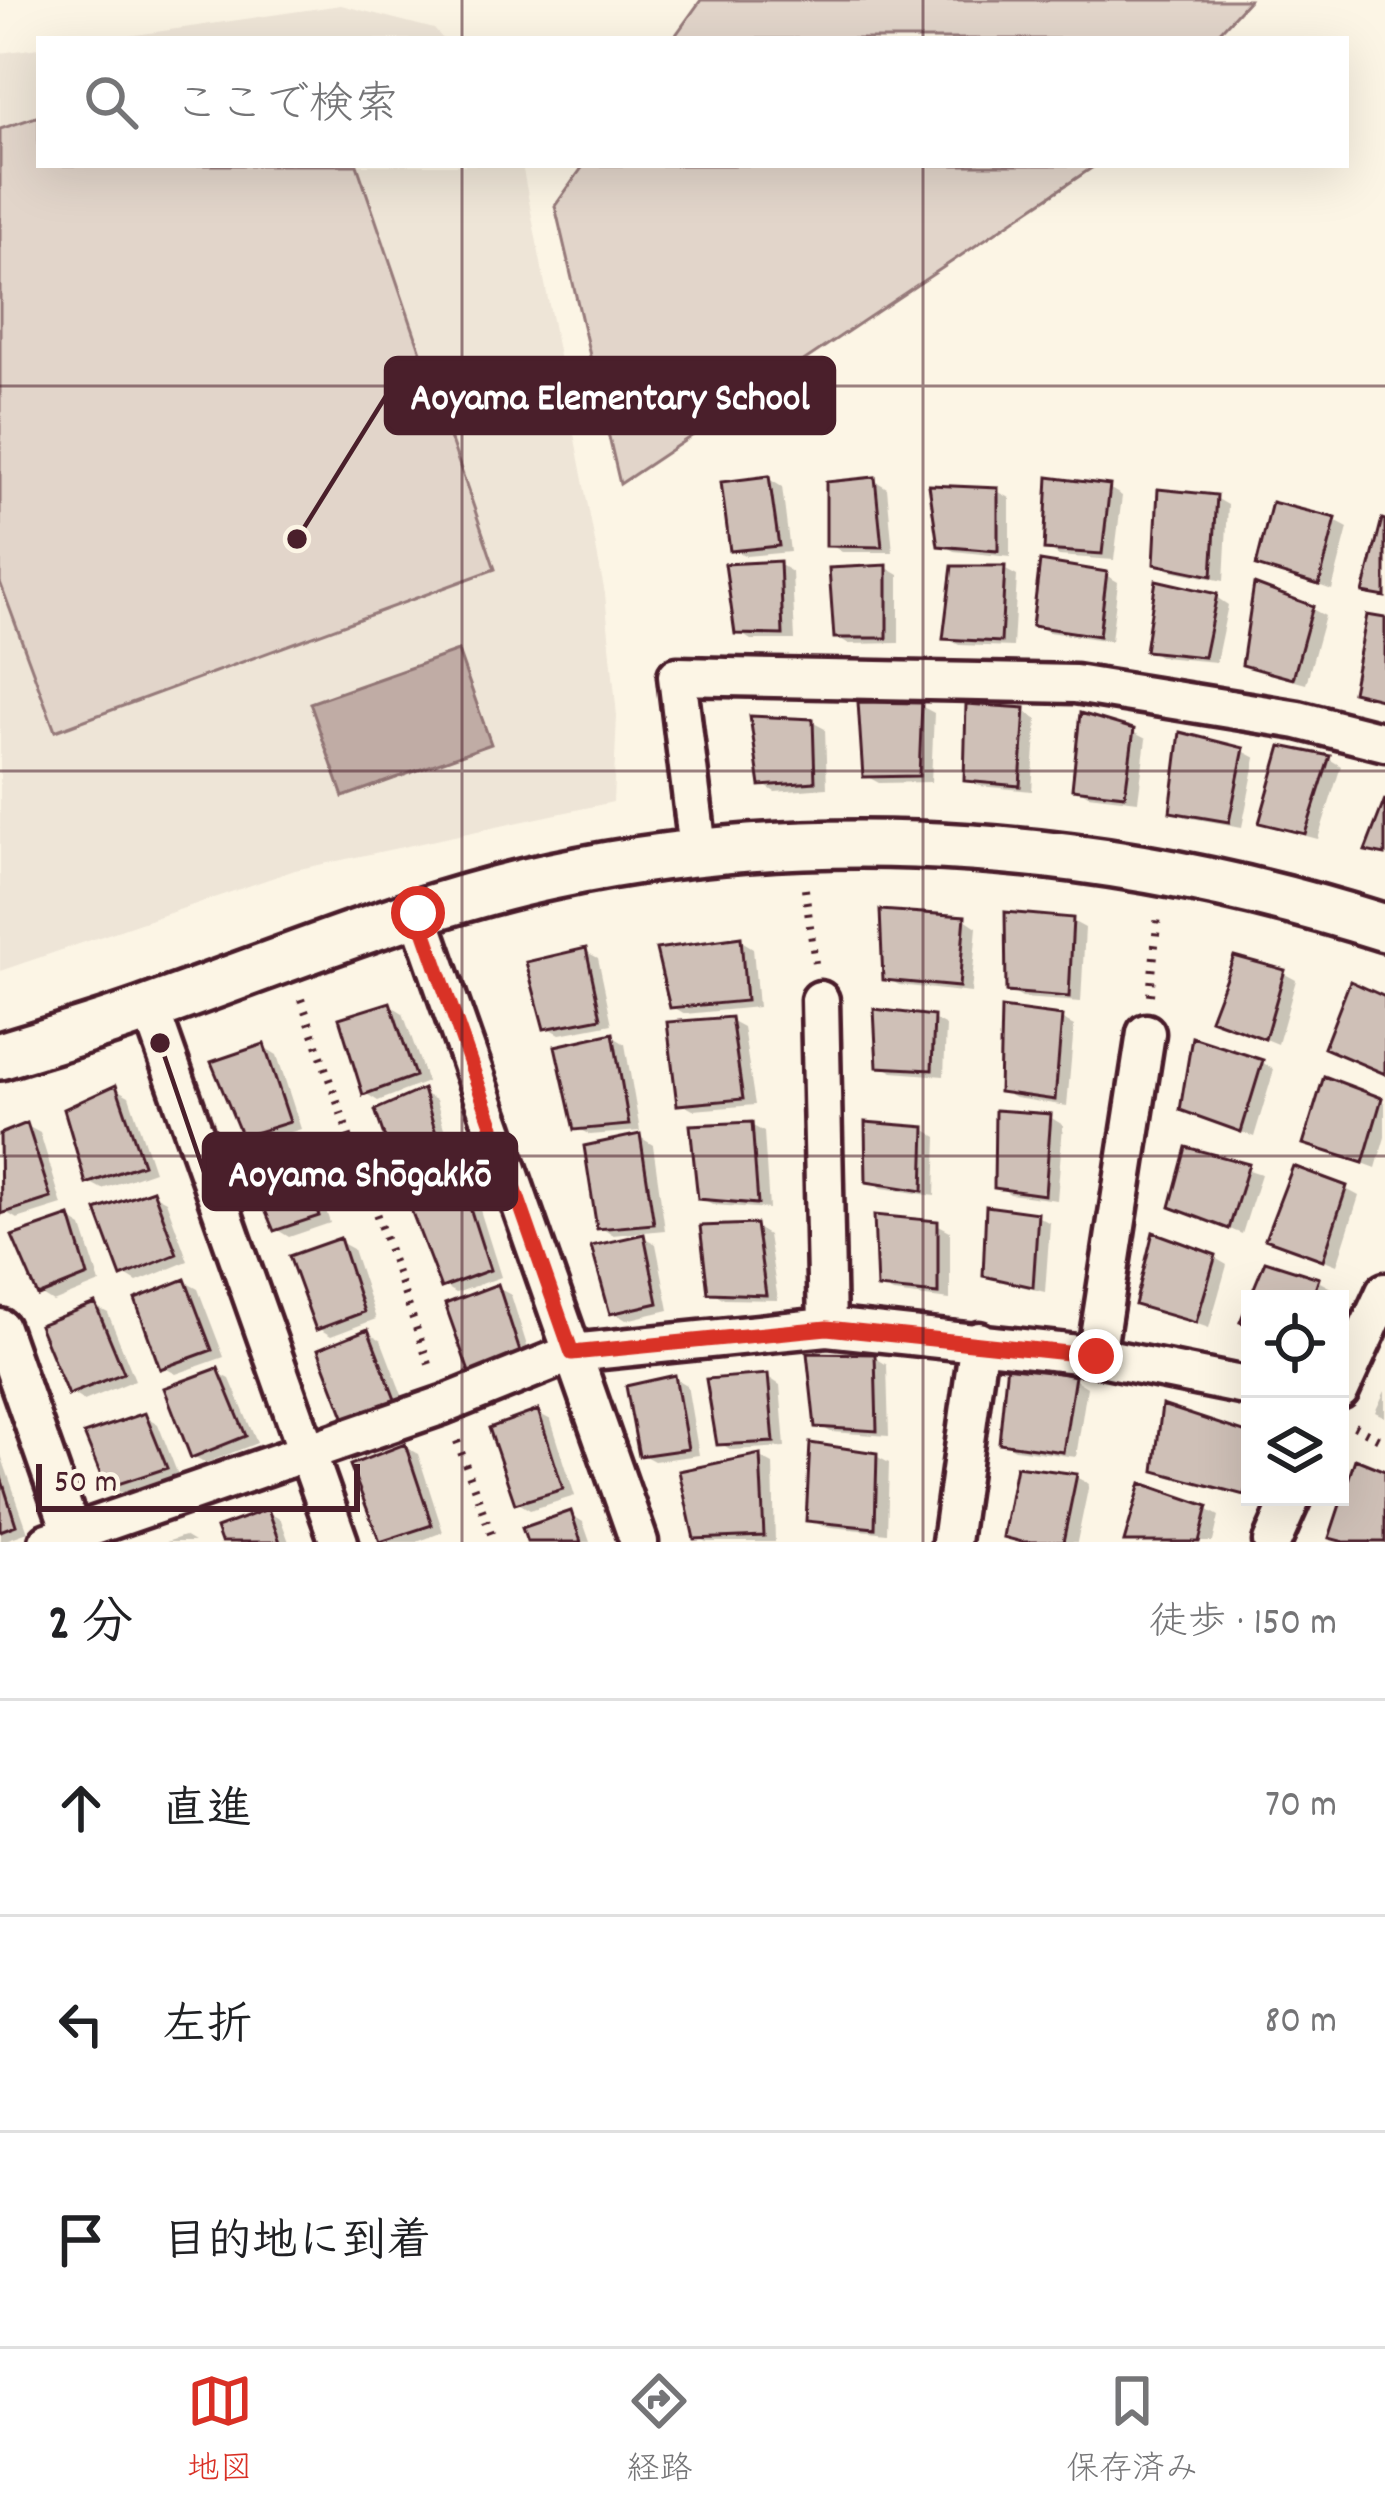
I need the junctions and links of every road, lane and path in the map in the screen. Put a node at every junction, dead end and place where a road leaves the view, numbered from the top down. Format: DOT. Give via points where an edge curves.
graph roads {
  1 [pos="1385,742"];
  2 [pos="799,843"];
  3 [pos="698,850"];
  4 [pos="1162,869"];
  5 [pos="418,913"];
  6 [pos="1385,928"];
  7 [pos="286,958"];
  8 [pos="820,1000"];
  9 [pos="150,1009"];
  10 [pos="1147,1033"];
  11 [pos="0,1056"];
  12 [pos="1385,1292"];
  13 [pos="0,1328"];
  14 [pos="827,1328"];
  15 [pos="979,1341"];
  16 [pos="572,1353"];
  17 [pos="1096,1356"];
  18 [pos="1349,1370"];
  19 [pos="1241,1386"];
  20 [pos="443,1406"];
  21 [pos="1349,1424"];
  22 [pos="1385,1442"];
  23 [pos="308,1453"];
  24 [pos="1288,1506"];
  25 [pos="65,1539"];
  26 [pos="339,1542"];
  27 [pos="494,1542"];
  28 [pos="639,1542"];
  29 [pos="951,1542"];
  30 [pos="1272,1542"];
  1 -- 3 [label="street" via="1075,684 677,676"];
  2 -- 3 [label="street"];
  2 -- 4 [label="street" via="967,848"];
  2 -- 8 [label="path"];
  3 -- 5 [label="street" via="550,876"];
  4 -- 6 [label="street"];
  4 -- 10 [label="path"];
  5 -- 7 [label="street"];
  5 -- 16 [label="street"];
  7 -- 9 [label="street"];
  7 -- 20 [label="path"];
  8 -- 14 [label="street"];
  9 -- 11 [label="street"];
  9 -- 23 [label="street"];
  10 -- 17 [label="street"];
  12 -- 18 [label="street"];
  13 -- 25 [label="street"];
  14 -- 15 [label="street"];
  14 -- 16 [label="street"];
  15 -- 17 [label="street"];
  15 -- 29 [label="street"];
  16 -- 20 [label="street"];
  16 -- 28 [label="street"];
  17 -- 19 [label="street"];
  20 -- 23 [label="street"];
  20 -- 27 [label="path"];
  21 -- 22 [label="path"];
  23 -- 25 [label="street"];
  23 -- 26 [label="street"];
  24 -- 30 [label="street"];
}
